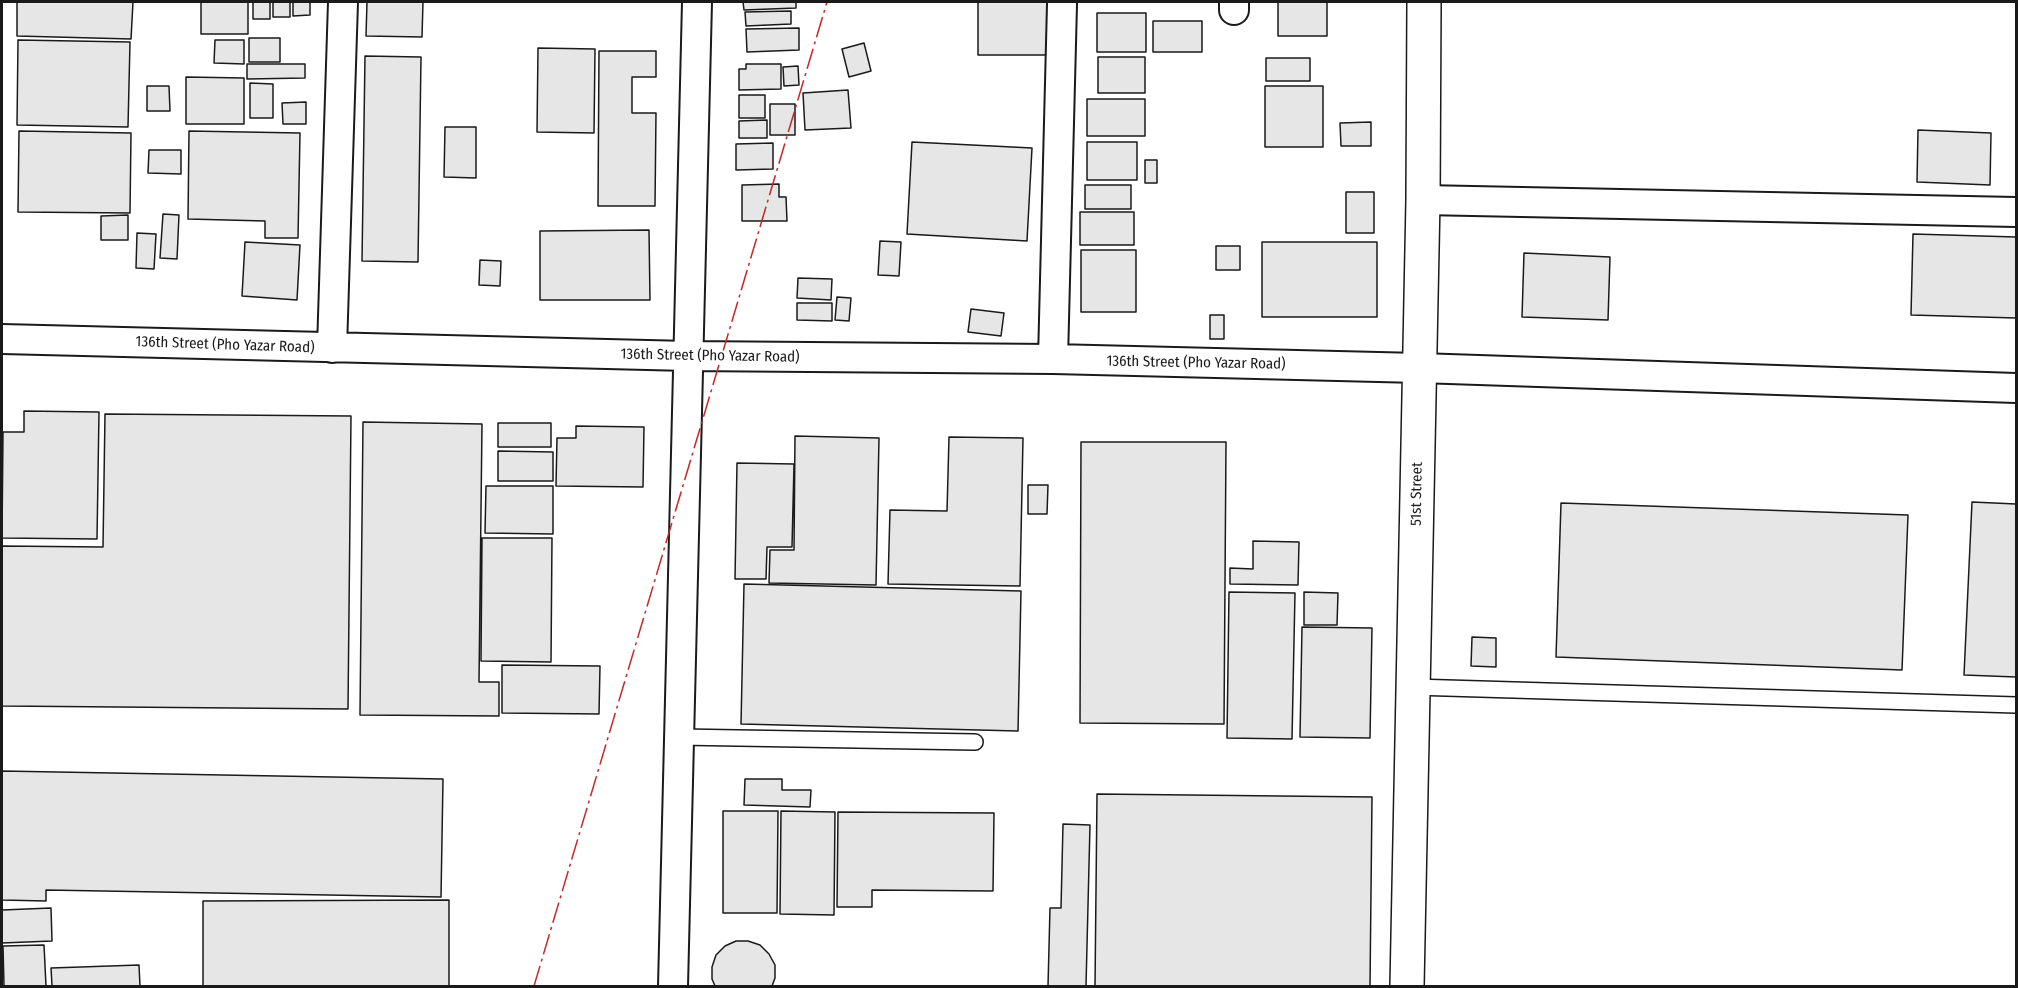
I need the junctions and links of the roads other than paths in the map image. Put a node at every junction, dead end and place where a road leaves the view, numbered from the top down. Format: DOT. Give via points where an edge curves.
graph roads {
  1 [pos="343,2"];
  2 [pos="697,2"];
  3 [pos="1424,2"];
  4 [pos="1062,4"];
  5 [pos="1423,200"];
  6 [pos="2016,212"];
  7 [pos="2,339"];
  8 [pos="332,348"];
  9 [pos="688,356"];
  10 [pos="1053,359"];
  11 [pos="1419,368"];
  12 [pos="2016,388"];
  13 [pos="1413,687"];
  14 [pos="2016,705"];
  15 [pos="679,737"];
  16 [pos="975,742"];
  17 [pos="673,987"];
  18 [pos="1407,987"];
  1 -- 8 [label="street"];
  2 -- 9 [label="street"];
  3 -- 5 [label="street, 51st Street"];
  4 -- 10 [label="street"];
  5 -- 6 [label="street"];
  5 -- 11 [label="street, 51st Street"];
  7 -- 8 [label="street, 136th Street (Pho Yazar Road)"];
  8 -- 9 [label="street, 136th Street (Pho Yazar Road)"];
  9 -- 10 [label="street, 136th Street (Pho Yazar Road)"];
  9 -- 15 [label="street"];
  10 -- 11 [label="street, 136th Street (Pho Yazar Road)"];
  11 -- 12 [label="street, 136th Street (Pho Yazar Road)"];
  11 -- 13 [label="street, 51st Street"];
  13 -- 14 [label="lane"];
  13 -- 18 [label="street, 51st Street"];
  15 -- 16 [label="lane"];
  15 -- 17 [label="street"];
}
